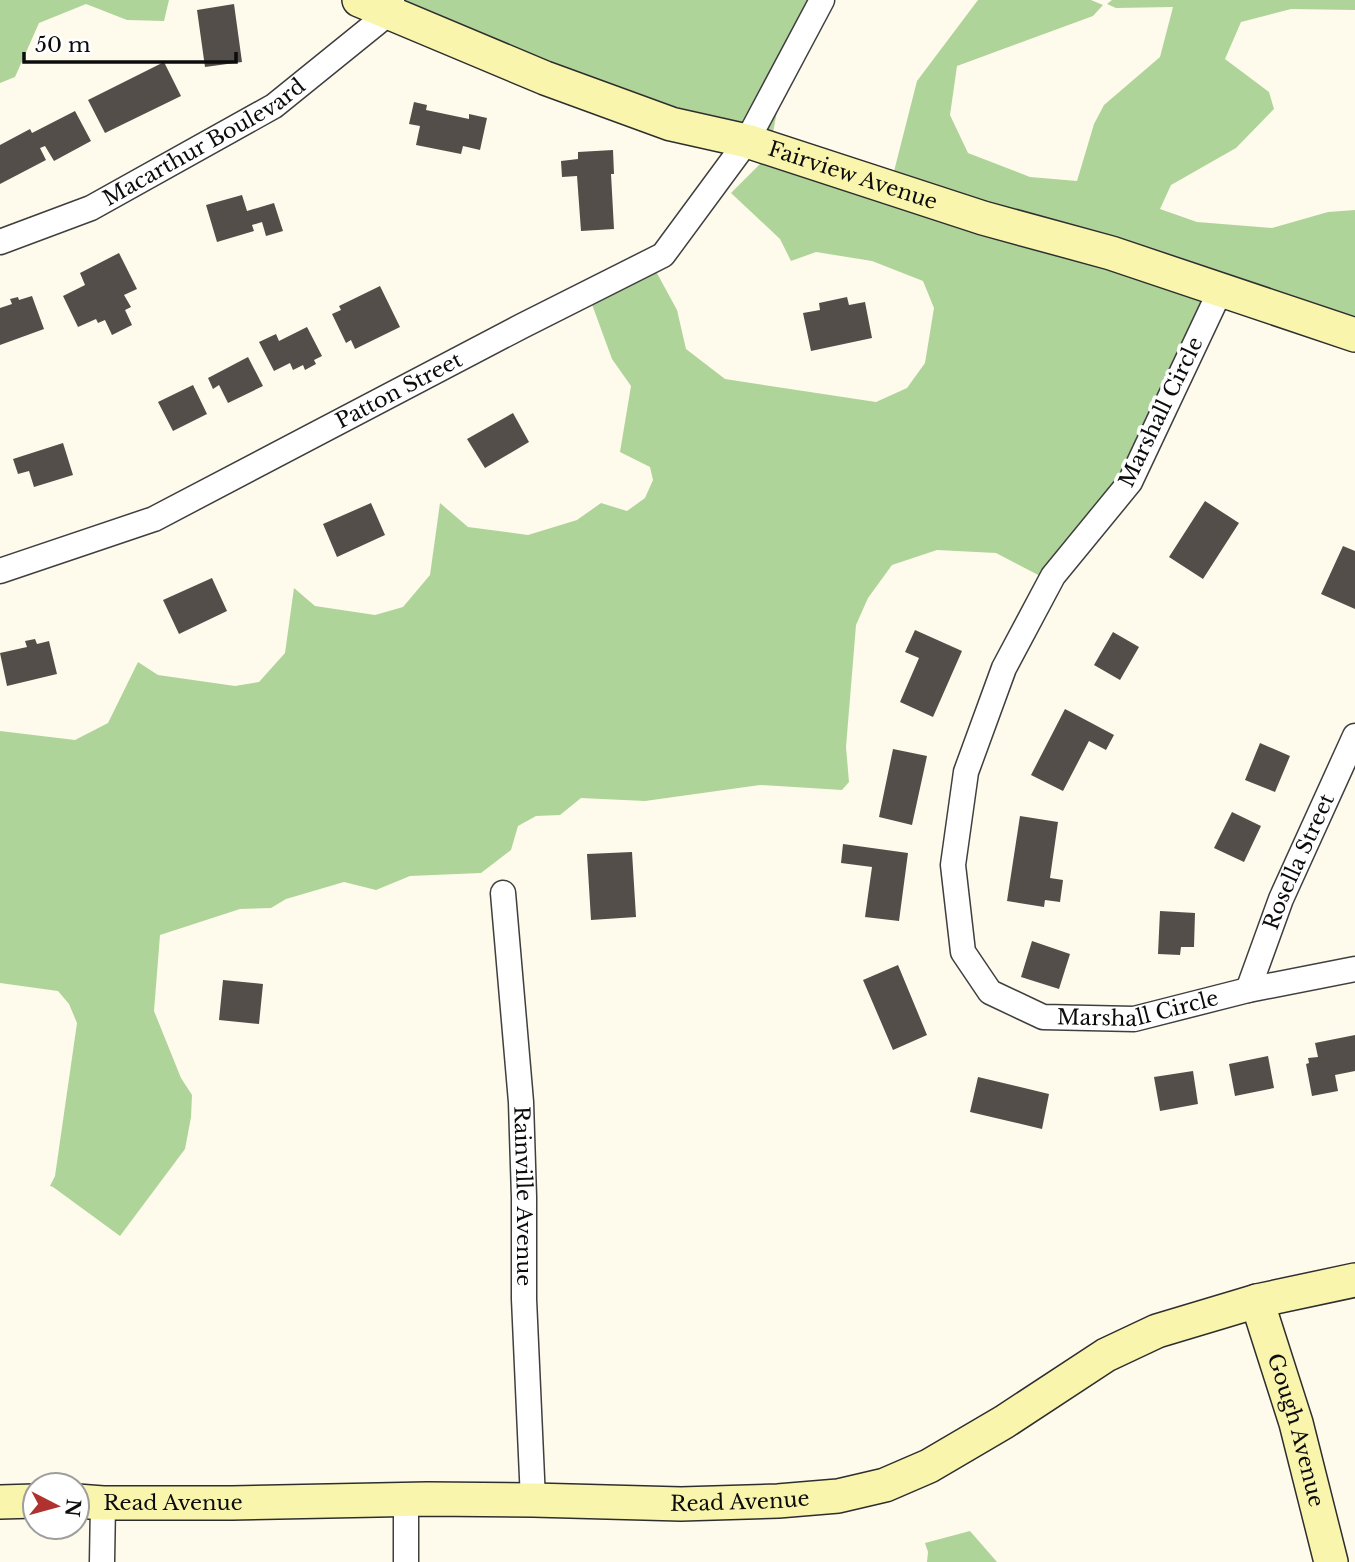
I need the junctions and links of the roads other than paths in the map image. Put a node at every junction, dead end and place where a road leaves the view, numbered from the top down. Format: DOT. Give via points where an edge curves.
graph roads {
  1 [pos="359,0"];
  2 [pos="822,0"];
  3 [pos="391,6"];
  4 [pos="747,141"];
  5 [pos="0,242"];
  6 [pos="1221,289"];
  7 [pos="1355,334"];
  8 [pos="0,571"];
  9 [pos="1355,736"];
  10 [pos="503,893"];
  11 [pos="1355,969"];
  12 [pos="1248,990"];
  13 [pos="1355,1280"];
  14 [pos="1257,1301"];
  15 [pos="406,1500"];
  16 [pos="533,1500"];
  17 [pos="21,1501"];
  18 [pos="0,1502"];
  19 [pos="91,1502"];
  20 [pos="91,1507"];
  21 [pos="102,1562"];
  22 [pos="406,1562"];
  23 [pos="1331,1562"];
  1 -- 3 [label="street, Fairview Avenue"];
  2 -- 4 [label="street, Patton Street"];
  3 -- 4 [label="street, Fairview Avenue" via="545,78 671,124"];
  3 -- 5 [label="street, Macarthur Boulevard" via="274,106 91,208"];
  4 -- 6 [label="street, Fairview Avenue"];
  4 -- 8 [label="street, Patton Street" via="663,255 154,519"];
  6 -- 7 [label="street, Fairview Avenue"];
  6 -- 12 [label="street, Marshall Circle" via="1130,482 1053,576 1004,668 966,772 953,865 964,952 990,992 1043,1017 1134,1019"];
  9 -- 12 [label="street, Rosella Street" via="1280,899"];
  10 -- 16 [label="street, Rainville Avenue" via="521,1102"];
  11 -- 12 [label="street, Marshall Circle"];
  13 -- 14 [label="street, Read Avenue"];
  14 -- 16 [label="street, Read Avenue" via="1157,1331 1106,1355 1004,1422 929,1466 885,1485 838,1496 778,1501"];
  14 -- 23 [label="street, Gough Avenue" via="1296,1423"];
  15 -- 16 [label="street, Read Avenue"];
  15 -- 19 [label="street, Read Avenue"];
  15 -- 22 [label="street"];
  17 -- 18 [label="street"];
  20 -- 21 [label="street"];
}
